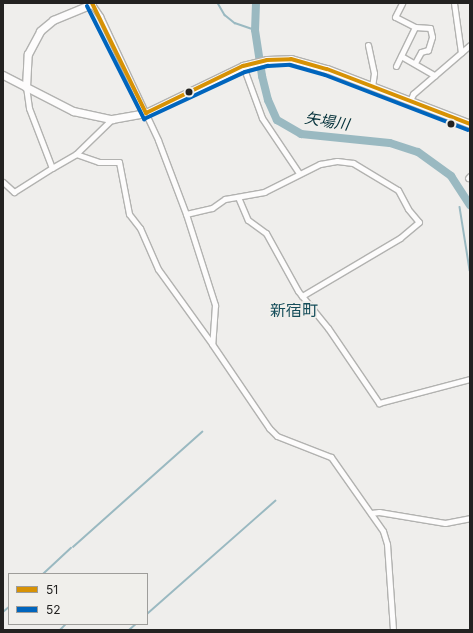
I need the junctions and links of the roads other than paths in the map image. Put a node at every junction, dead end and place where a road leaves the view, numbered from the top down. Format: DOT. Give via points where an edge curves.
graph roads {
  1 [pos="92,3"];
  2 [pos="402,3"];
  3 [pos="454,3"];
  4 [pos="415,27"];
  5 [pos="368,45"];
  6 [pos="470,45"];
  7 [pos="461,53"];
  8 [pos="401,56"];
  9 [pos="415,63"];
  10 [pos="244,66"];
  11 [pos="396,66"];
  12 [pos="3,75"];
  13 [pos="435,76"];
  14 [pos="26,87"];
  15 [pos="372,87"];
  16 [pos="410,101"];
  17 [pos="146,114"];
  18 [pos="112,119"];
  19 [pos="470,124"];
  20 [pos="76,154"];
  21 [pos="52,168"];
  22 [pos="299,173"];
  23 [pos="3,182"];
  24 [pos="238,197"];
  25 [pos="186,214"];
  26 [pos="302,296"];
  27 [pos="212,344"];
  28 [pos="470,379"];
  29 [pos="371,513"];
  30 [pos="470,518"];
  31 [pos="392,630"];
  1 -- 14 [label="main road" via="53,20 40,31 28,54"];
  1 -- 17 [label="street"];
  2 -- 4 [label="street" via="395,17"];
  3 -- 7 [label="street"];
  4 -- 8 [label="street"];
  4 -- 9 [label="street" via="430,28 432,37 428,50 421,52"];
  5 -- 15 [label="street" via="375,81"];
  6 -- 7 [label="street"];
  7 -- 13 [label="street"];
  8 -- 9 [label="street"];
  8 -- 11 [label="street"];
  9 -- 13 [label="street"];
  10 -- 15 [label="main road" via="265,61 304,62"];
  10 -- 17 [label="main road"];
  10 -- 22 [label="street" via="262,118"];
  12 -- 14 [label="main road"];
  13 -- 16 [label="street"];
  14 -- 18 [label="main road" via="73,111"];
  14 -- 21 [label="street" via="28,108"];
  15 -- 16 [label="main road"];
  16 -- 19 [label="main road"];
  17 -- 18 [label="main road"];
  17 -- 25 [label="street"];
  18 -- 20 [label="street"];
  20 -- 21 [label="street"];
  20 -- 27 [label="street" via="99,162 119,162 129,214 140,228 158,269"];
  21 -- 23 [label="street" via="14,192"];
  22 -- 24 [label="street" via="264,192"];
  22 -- 26 [label="street" via="320,164 337,161 353,163 398,190 408,209 420,220 400,238"];
  24 -- 25 [label="street"];
  24 -- 26 [label="street" via="248,220 266,233"];
  25 -- 27 [label="street" via="215,305"];
  26 -- 28 [label="street" via="328,328 379,403"];
  27 -- 29 [label="street" via="269,428 277,436 331,457"];
  29 -- 30 [label="street" via="379,512 445,523"];
  29 -- 31 [label="street" via="383,530 387,544"];
}
